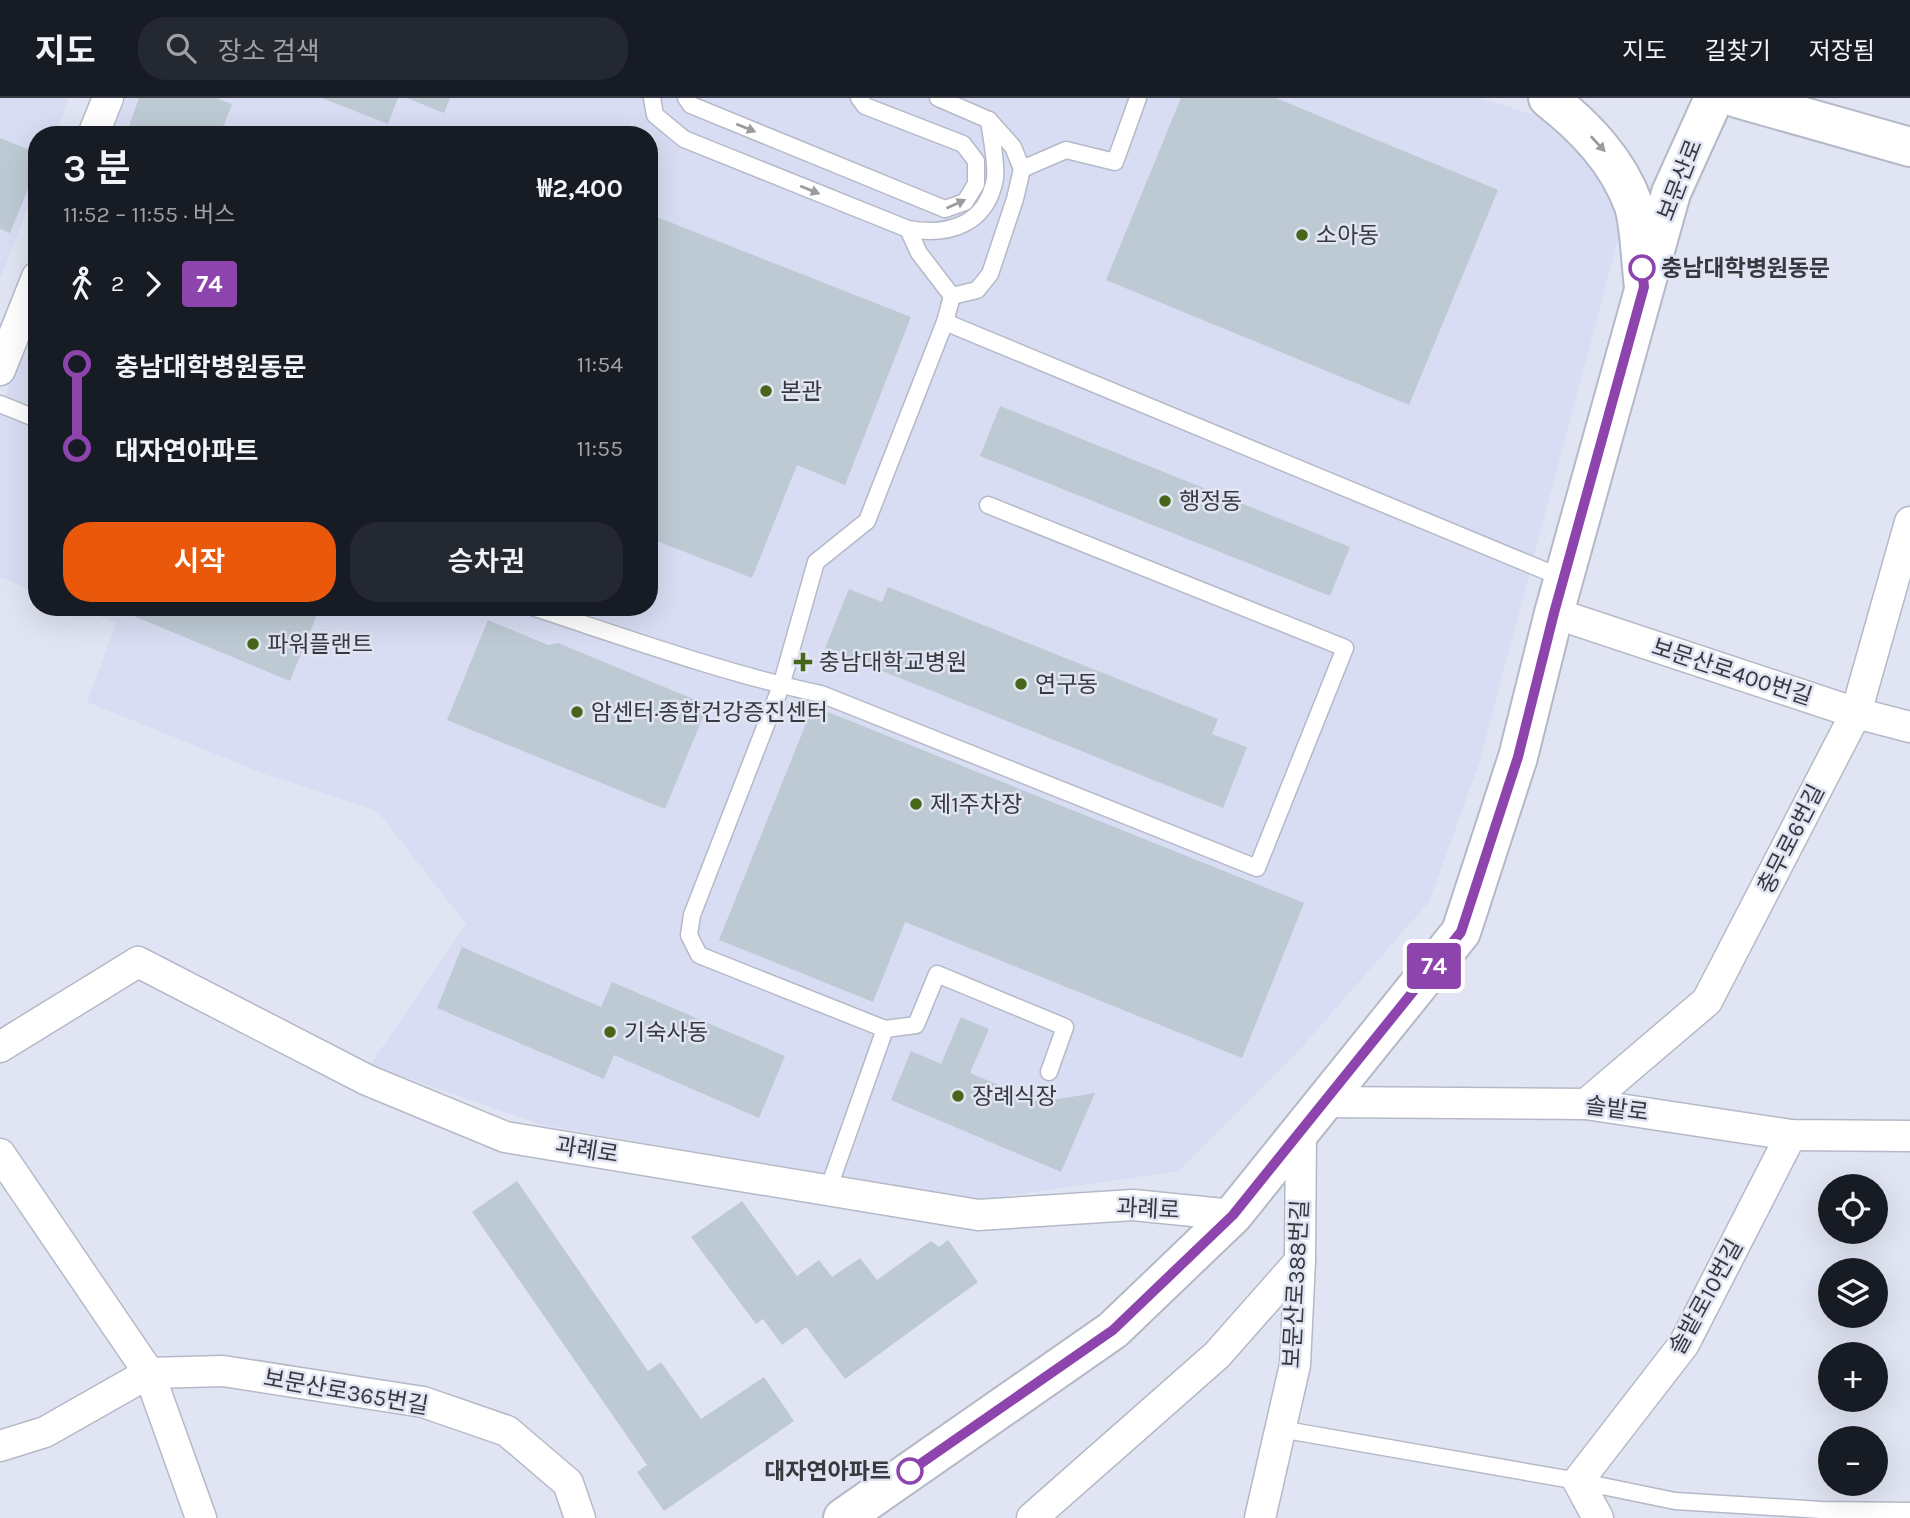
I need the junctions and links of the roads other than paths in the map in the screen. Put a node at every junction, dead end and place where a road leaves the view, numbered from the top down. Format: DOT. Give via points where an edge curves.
graph roads {
  1 [pos="108,98"];
  2 [pos="652,98"];
  3 [pos="686,98"];
  4 [pos="846,98"];
  5 [pos="937,98"];
  6 [pos="1138,98"];
  7 [pos="1548,98"];
  8 [pos="1714,98"];
  9 [pos="1737,98"];
  10 [pos="862,102"];
  11 [pos="989,120"];
  12 [pos="97,126"];
  13 [pos="1910,147"];
  14 [pos="1021,169"];
  15 [pos="908,229"];
  16 [pos="1644,287"];
  17 [pos="951,296"];
  18 [pos="28,300"];
  19 [pos="945,322"];
  20 [pos="0,370"];
  21 [pos="0,404"];
  22 [pos="28,415"];
  23 [pos="988,505"];
  24 [pos="1910,522"];
  25 [pos="1559,596"];
  26 [pos="560,616"];
  27 [pos="781,686"];
  28 [pos="1856,713"];
  29 [pos="1910,727"];
  30 [pos="885,1029"];
  31 [pos="0,1047"];
  32 [pos="1049,1073"];
  33 [pos="1586,1104"];
  34 [pos="1312,1117"];
  35 [pos="1791,1135"];
  36 [pos="1910,1136"];
  37 [pos="0,1154"];
  38 [pos="828,1190"];
  39 [pos="1233,1215"];
  40 [pos="1300,1261"];
  41 [pos="149,1373"];
  42 [pos="1280,1429"];
  43 [pos="0,1446"];
  44 [pos="1578,1481"];
  45 [pos="1910,1511"];
  46 [pos="201,1518"];
  47 [pos="580,1518"];
  48 [pos="843,1518"];
  49 [pos="1032,1518"];
  50 [pos="1260,1518"];
  51 [pos="1598,1518"];
  1 -- 12 [label="street"];
  2 -- 15 [label="lane, one-way" via="655,115 684,139"];
  3 -- 10 [label="lane, one-way" via="691,105 945,209 965,202 976,184 976,162 963,144"];
  4 -- 10 [label="lane"];
  5 -- 11 [label="lane"];
  6 -- 14 [label="lane" via="1115,162 1066,150"];
  7 -- 16 [label="main road, one-way" via="1605,151 1629,196"];
  8 -- 16 [label="main road, 보문산로" via="1671,193"];
  9 -- 13 [label="main road"];
  11 -- 14 [label="lane" via="1013,147"];
  11 -- 15 [label="lane" via="995,178 986,203 972,221 949,230"];
  14 -- 17 [label="lane" via="1016,199 989,274 977,290"];
  15 -- 17 [label="lane" via="919,253"];
  16 -- 25 [label="main road, 보문산로"];
  17 -- 19 [label="lane"];
  18 -- 20 [label="street"];
  19 -- 25 [label="lane"];
  19 -- 27 [label="lane" via="867,521 816,562"];
  21 -- 22 [label="lane"];
  23 -- 27 [label="lane" via="1345,649 1257,869 821,694"];
  24 -- 28 [label="street, 충무로6번길"];
  25 -- 28 [label="street, 보문산로400번길"];
  25 -- 34 [label="main road, 보문산로" via="1518,757 1461,932"];
  26 -- 27 [label="lane"];
  27 -- 30 [label="lane" via="692,915 689,934 699,955"];
  28 -- 29 [label="street, 보문산로400번길"];
  28 -- 33 [label="street, 충무로6번길" via="1707,1001"];
  30 -- 32 [label="lane" via="916,1025 937,974 1065,1027"];
  30 -- 38 [label="lane"];
  31 -- 38 [label="street, 과례로" via="138,962 367,1080 505,1137"];
  33 -- 34 [label="street, 솔밭로"];
  33 -- 35 [label="street, 솔밭로"];
  34 -- 39 [label="main road, 보문산로"];
  34 -- 40 [label="street, 보문산로388번길"];
  35 -- 36 [label="street, 솔밭로"];
  35 -- 44 [label="street, 솔밭로10번길" via="1684,1344"];
  37 -- 41 [label="street"];
  38 -- 39 [label="street, 과례로" via="978,1215 1133,1205"];
  39 -- 48 [label="main road, 보문산로" via="1113,1330"];
  40 -- 42 [label="street, 보문산로388번길" via="1295,1365"];
  40 -- 49 [label="street" via="1217,1355"];
  41 -- 43 [label="street, 보문산로365번길" via="45,1432"];
  41 -- 46 [label="street"];
  41 -- 47 [label="street, 보문산로365번길" via="223,1371 423,1402 507,1431 568,1483"];
  42 -- 44 [label="lane"];
  42 -- 50 [label="street, 보문산로388번길"];
  44 -- 45 [label="lane" via="1675,1501"];
  44 -- 51 [label="street"];
}
